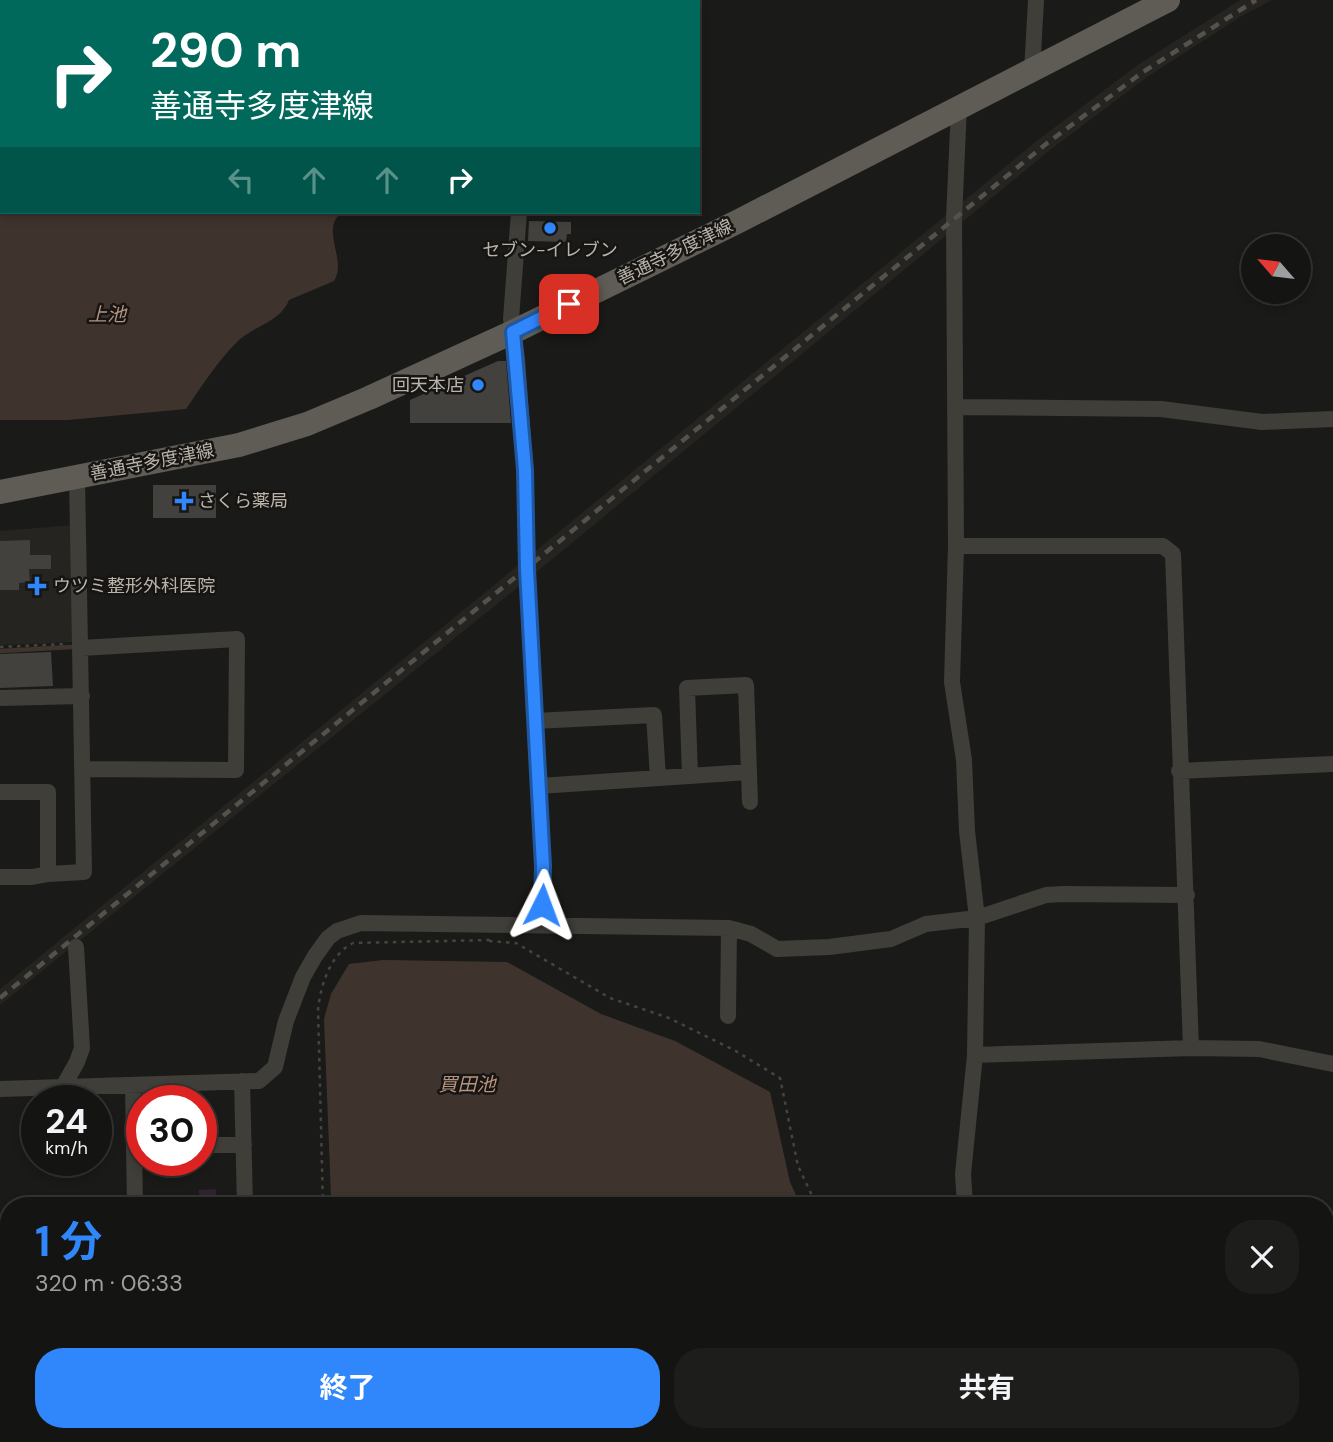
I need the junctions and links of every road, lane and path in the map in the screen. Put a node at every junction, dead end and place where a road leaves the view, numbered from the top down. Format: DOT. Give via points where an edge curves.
graph roads {
  1 [pos="1035,0"];
  2 [pos="1168,0"];
  3 [pos="1032,72"];
  4 [pos="959,106"];
  5 [pos="519,214"];
  6 [pos="513,332"];
  7 [pos="956,407"];
  8 [pos="1333,419"];
  9 [pos="77,477"];
  10 [pos="0,492"];
  11 [pos="956,546"];
  12 [pos="81,646"];
  13 [pos="0,647"];
  14 [pos="82,696"];
  15 [pos="0,698"];
  16 [pos="535,721"];
  17 [pos="1333,764"];
  18 [pos="83,769"];
  19 [pos="1179,771"];
  20 [pos="749,772"];
  21 [pos="690,776"];
  22 [pos="658,778"];
  23 [pos="539,786"];
  24 [pos="0,792"];
  25 [pos="750,802"];
  26 [pos="48,874"];
  27 [pos="0,877"];
  28 [pos="1187,895"];
  29 [pos="977,918"];
  30 [pos="541,925"];
  31 [pos="729,928"];
  32 [pos="505,937"];
  33 [pos="488,941"];
  34 [pos="76,947"];
  35 [pos="728,1016"];
  36 [pos="1191,1048"];
  37 [pos="975,1055"];
  38 [pos="1333,1064"];
  39 [pos="242,1081"];
  40 [pos="64,1085"];
  41 [pos="133,1085"];
  42 [pos="21,1088"];
  43 [pos="0,1089"];
  44 [pos="217,1145"];
  45 [pos="244,1145"];
  46 [pos="136,1176"];
  47 [pos="135,1197"];
  48 [pos="245,1197"];
  49 [pos="323,1197"];
  50 [pos="813,1197"];
  51 [pos="964,1197"];
  1 -- 3 [label="street"];
  2 -- 3 [label="main road, 善通寺多度津線"];
  3 -- 4 [label="main road, 善通寺多度津線"];
  4 -- 6 [label="main road, 善通寺多度津線"];
  4 -- 7 [label="street" via="954,219"];
  5 -- 6 [label="street"];
  6 -- 9 [label="main road, 善通寺多度津線" via="307,424 239,445"];
  6 -- 16 [label="street" via="525,470"];
  7 -- 8 [label="street" via="1161,409 1262,422"];
  7 -- 11 [label="street"];
  9 -- 10 [label="main road, 善通寺多度津線"];
  9 -- 12 [label="street"];
  11 -- 19 [label="street" via="1163,546 1173,554"];
  11 -- 29 [label="street" via="952,682 964,760"];
  12 -- 13 [label="path"];
  12 -- 14 [label="street"];
  12 -- 18 [label="street" via="237,639 236,770"];
  14 -- 15 [label="street"];
  14 -- 18 [label="street"];
  16 -- 22 [label="street" via="653,715"];
  16 -- 23 [label="street"];
  17 -- 19 [label="street"];
  18 -- 26 [label="street" via="84,872"];
  19 -- 28 [label="street"];
  20 -- 21 [label="street"];
  20 -- 21 [label="street" via="746,685 687,688"];
  20 -- 25 [label="street"];
  21 -- 22 [label="street"];
  22 -- 23 [label="street"];
  23 -- 30 [label="street"];
  24 -- 26 [label="street" via="48,792"];
  26 -- 27 [label="street"];
  28 -- 29 [label="street" via="1046,895"];
  28 -- 36 [label="street"];
  29 -- 31 [label="street" via="926,924 891,939 816,948 777,949"];
  29 -- 37 [label="street"];
  30 -- 31 [label="street"];
  30 -- 39 [label="street" via="361,923 337,931 303,977 275,1066 259,1081"];
  31 -- 35 [label="street" via="735,984"];
  32 -- 33 [label="path"];
  33 -- 49 [label="path" via="353,943 334,961 318,1009"];
  33 -- 50 [label="path" via="516,943 610,998 669,1018 780,1078 798,1166"];
  34 -- 40 [label="street" via="82,1048"];
  36 -- 37 [label="street"];
  36 -- 38 [label="street" via="1259,1049"];
  37 -- 51 [label="street"];
  39 -- 41 [label="street"];
  39 -- 45 [label="street"];
  42 -- 43 [label="street"];
  44 -- 45 [label="street"];
  45 -- 48 [label="street"];
  46 -- 47 [label="street"];
}
